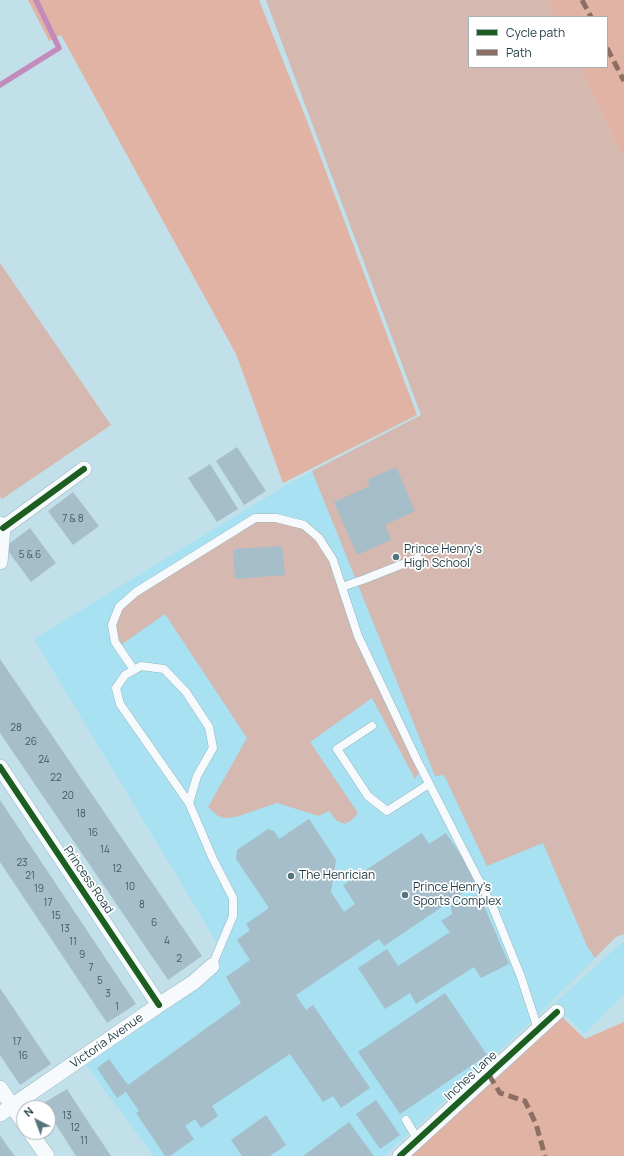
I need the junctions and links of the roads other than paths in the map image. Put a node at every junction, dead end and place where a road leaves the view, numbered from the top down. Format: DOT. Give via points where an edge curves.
graph roads {
  1 [pos="84,469"];
  2 [pos="1,526"];
  3 [pos="418,558"];
  4 [pos="0,562"];
  5 [pos="342,587"];
  6 [pos="134,670"];
  7 [pos="372,726"];
  8 [pos="0,767"];
  9 [pos="429,784"];
  10 [pos="189,803"];
  11 [pos="212,966"];
  12 [pos="159,1005"];
  13 [pos="557,1012"];
  14 [pos="538,1029"];
  15 [pos="0,1088"];
  16 [pos="6,1110"];
  17 [pos="16,1117"];
  18 [pos="406,1120"];
  19 [pos="36,1140"];
  20 [pos="418,1140"];
  21 [pos="47,1156"];
  22 [pos="400,1156"];
  1 -- 2 [label="street"];
  2 -- 4 [label="street"];
  3 -- 5 [label="lane"];
  5 -- 6 [label="lane" via="333,560 318,538 304,525 276,518 255,518 136,592 119,607 112,625 115,642"];
  5 -- 9 [label="lane" via="358,636"];
  6 -- 10 [label="lane" via="125,675 116,688 120,704"];
  6 -- 10 [label="lane" via="141,666 164,669 186,692 208,727 213,748 197,776"];
  7 -- 9 [label="lane" via="337,749 368,796 387,811"];
  8 -- 12 [label="street, Princess Road"];
  9 -- 14 [label="lane" via="494,910 521,977"];
  10 -- 11 [label="lane" via="233,898 233,916"];
  11 -- 12 [label="street, Victoria Avenue" via="194,982"];
  12 -- 16 [label="street, Victoria Avenue"];
  13 -- 14 [label="street, Inches Lane"];
  14 -- 20 [label="street, Inches Lane"];
  15 -- 16 [label="street"];
  16 -- 17 [label="street"];
  18 -- 20 [label="lane"];
  19 -- 21 [label="street"];
  20 -- 22 [label="street, Inches Lane"];
}
